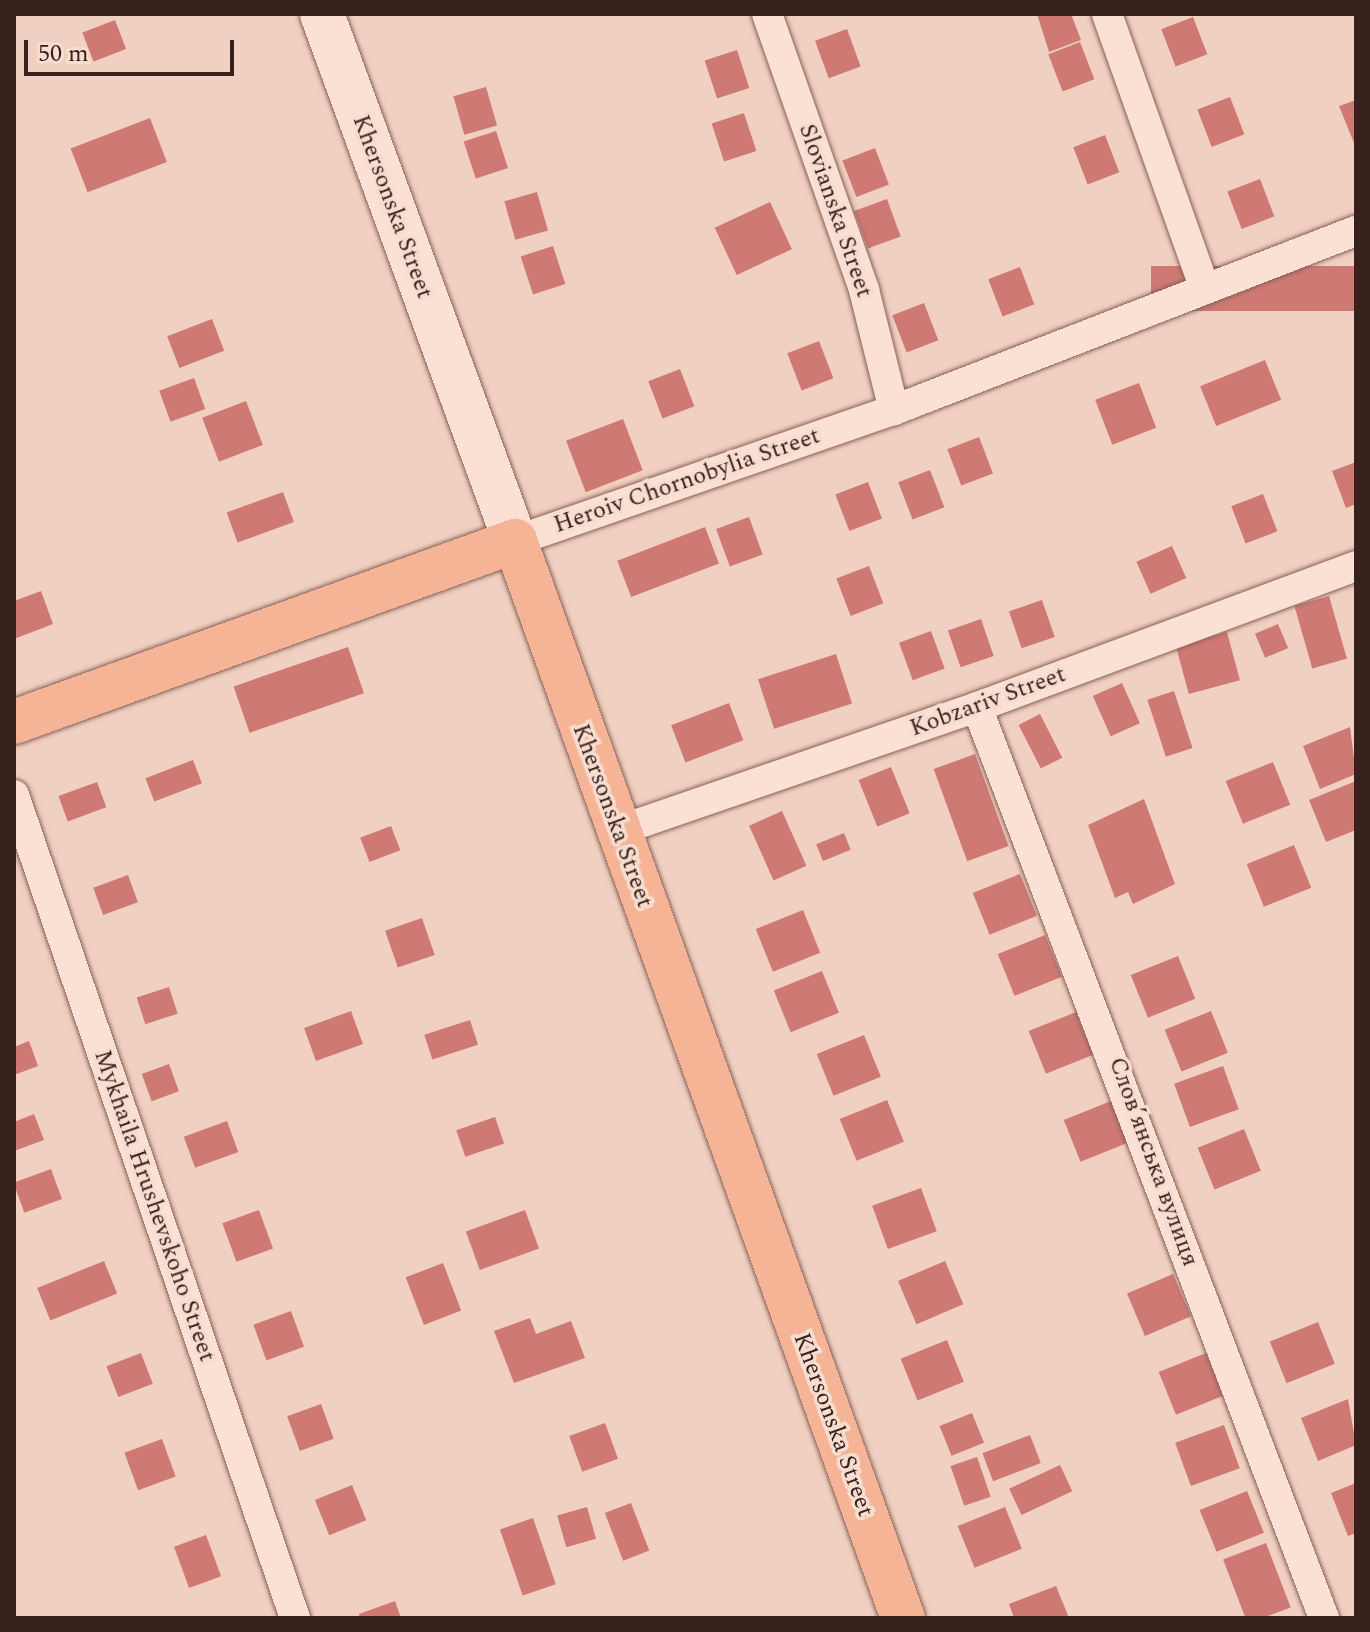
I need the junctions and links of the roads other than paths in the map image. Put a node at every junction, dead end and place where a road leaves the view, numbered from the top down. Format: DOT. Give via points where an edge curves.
graph roads {
  1 [pos="322,14"];
  2 [pos="767,14"];
  3 [pos="1107,14"];
  4 [pos="1356,231"];
  5 [pos="1205,289"];
  6 [pos="894,410"];
  7 [pos="515,541"];
  8 [pos="1354,575"];
  9 [pos="977,707"];
  10 [pos="14,722"];
  11 [pos="14,795"];
  12 [pos="617,831"];
  13 [pos="295,1618"];
  14 [pos="903,1618"];
  15 [pos="1324,1618"];
  1 -- 7 [label="main road, Khersonska Street"];
  2 -- 6 [label="street, Slovianska Street" via="864,290"];
  3 -- 5 [label="street"];
  4 -- 5 [label="street, Heroiv Chornobylia Street"];
  5 -- 6 [label="street, Heroiv Chornobylia Street"];
  6 -- 7 [label="street, Heroiv Chornobylia Street"];
  7 -- 10 [label="main road, Heroiv Chornobylia Street"];
  7 -- 12 [label="main road, Khersonska Street"];
  8 -- 9 [label="street, Kobzariv Street"];
  9 -- 12 [label="street, Kobzariv Street"];
  9 -- 15 [label="street, Словʼянська вулиця"];
  11 -- 13 [label="street, Mykhaila Hrushevskoho Street"];
  12 -- 14 [label="main road, Khersonska Street"];
}
